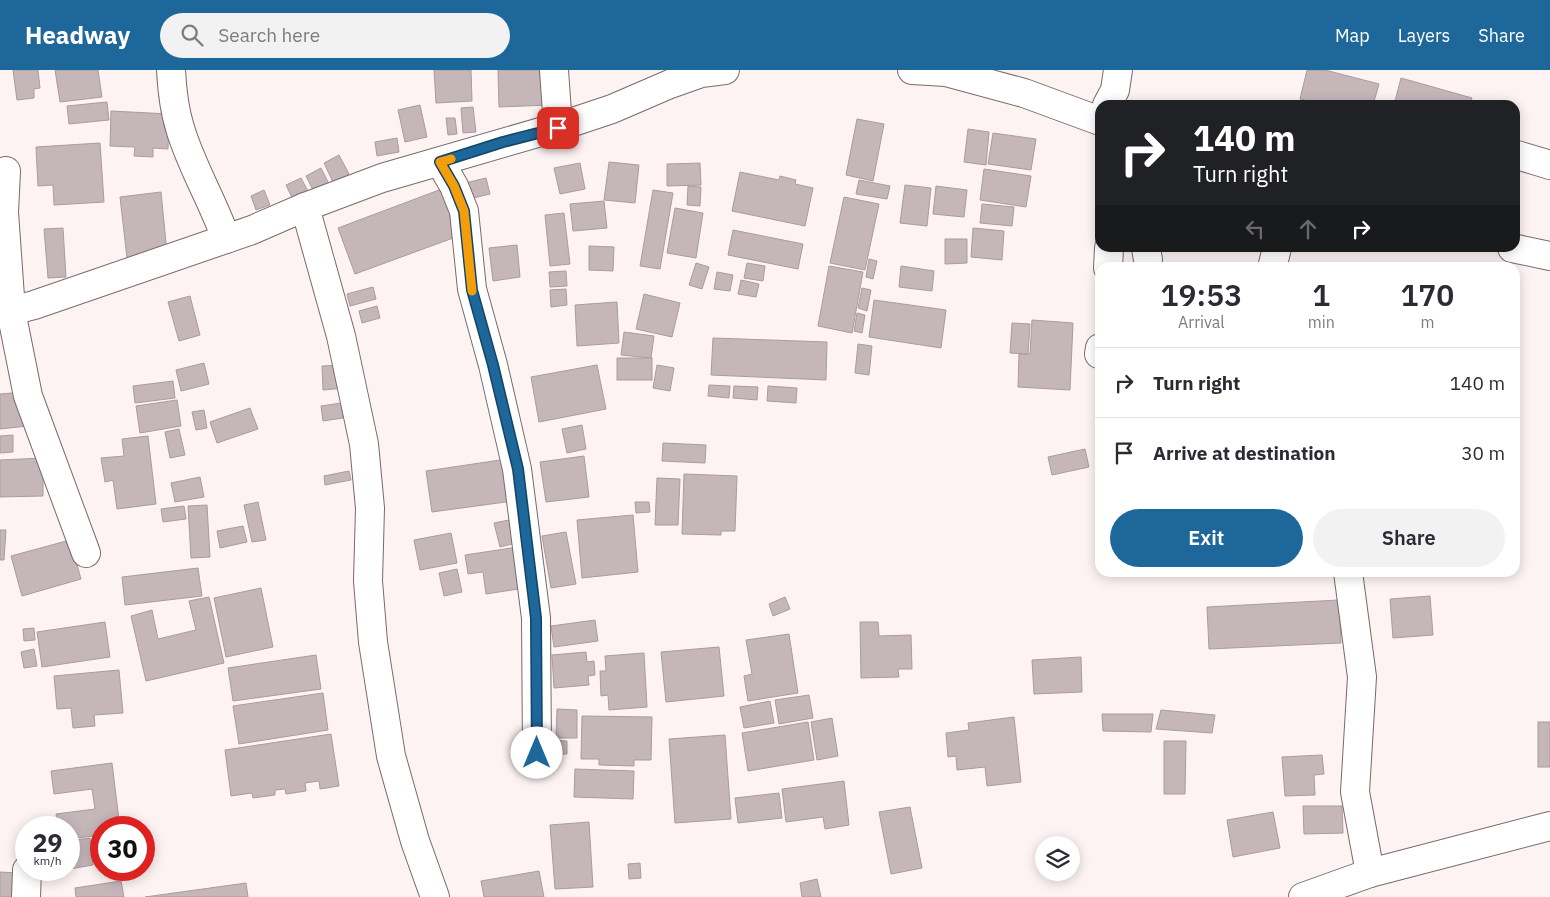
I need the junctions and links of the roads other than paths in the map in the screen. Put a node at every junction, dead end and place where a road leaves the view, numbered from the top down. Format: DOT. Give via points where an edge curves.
graph roads {
  1 [pos="170,70"];
  2 [pos="554,70"];
  3 [pos="725,70"];
  4 [pos="912,70"];
  5 [pos="1118,70"];
  6 [pos="946,71"];
  7 [pos="1110,100"];
  8 [pos="1095,114"];
  9 [pos="558,128"];
  10 [pos="1520,156"];
  11 [pos="440,162"];
  12 [pos="1550,165"];
  13 [pos="6,171"];
  14 [pos="305,207"];
  15 [pos="226,239"];
  16 [pos="1520,250"];
  17 [pos="1550,256"];
  18 [pos="6,312"];
  19 [pos="86,553"];
  20 [pos="1349,577"];
  21 [pos="537,753"];
  22 [pos="1550,826"];
  23 [pos="1370,873"];
  24 [pos="27,881"];
  25 [pos="26,897"];
  26 [pos="435,897"];
  27 [pos="1303,897"];
  1 -- 15 [label="street" via="179,127"];
  2 -- 9 [label="street"];
  3 -- 9 [label="street" via="693,76"];
  4 -- 6 [label="street"];
  5 -- 7 [label="street"];
  6 -- 8 [label="street"];
  9 -- 11 [label="street"];
  10 -- 12 [label="street"];
  11 -- 14 [label="street" via="382,178"];
  11 -- 21 [label="street" via="464,211 472,290 518,469 536,618"];
  13 -- 18 [label="street"];
  14 -- 15 [label="street"];
  14 -- 26 [label="street" via="335,312 364,444 370,508 368,581 373,642 391,756"];
  15 -- 18 [label="street"];
  16 -- 17 [label="street"];
  18 -- 19 [label="street" via="28,396"];
  20 -- 23 [label="street" via="1362,677 1355,792"];
  22 -- 23 [label="street"];
  23 -- 27 [label="street"];
  24 -- 25 [label="street"];
}
